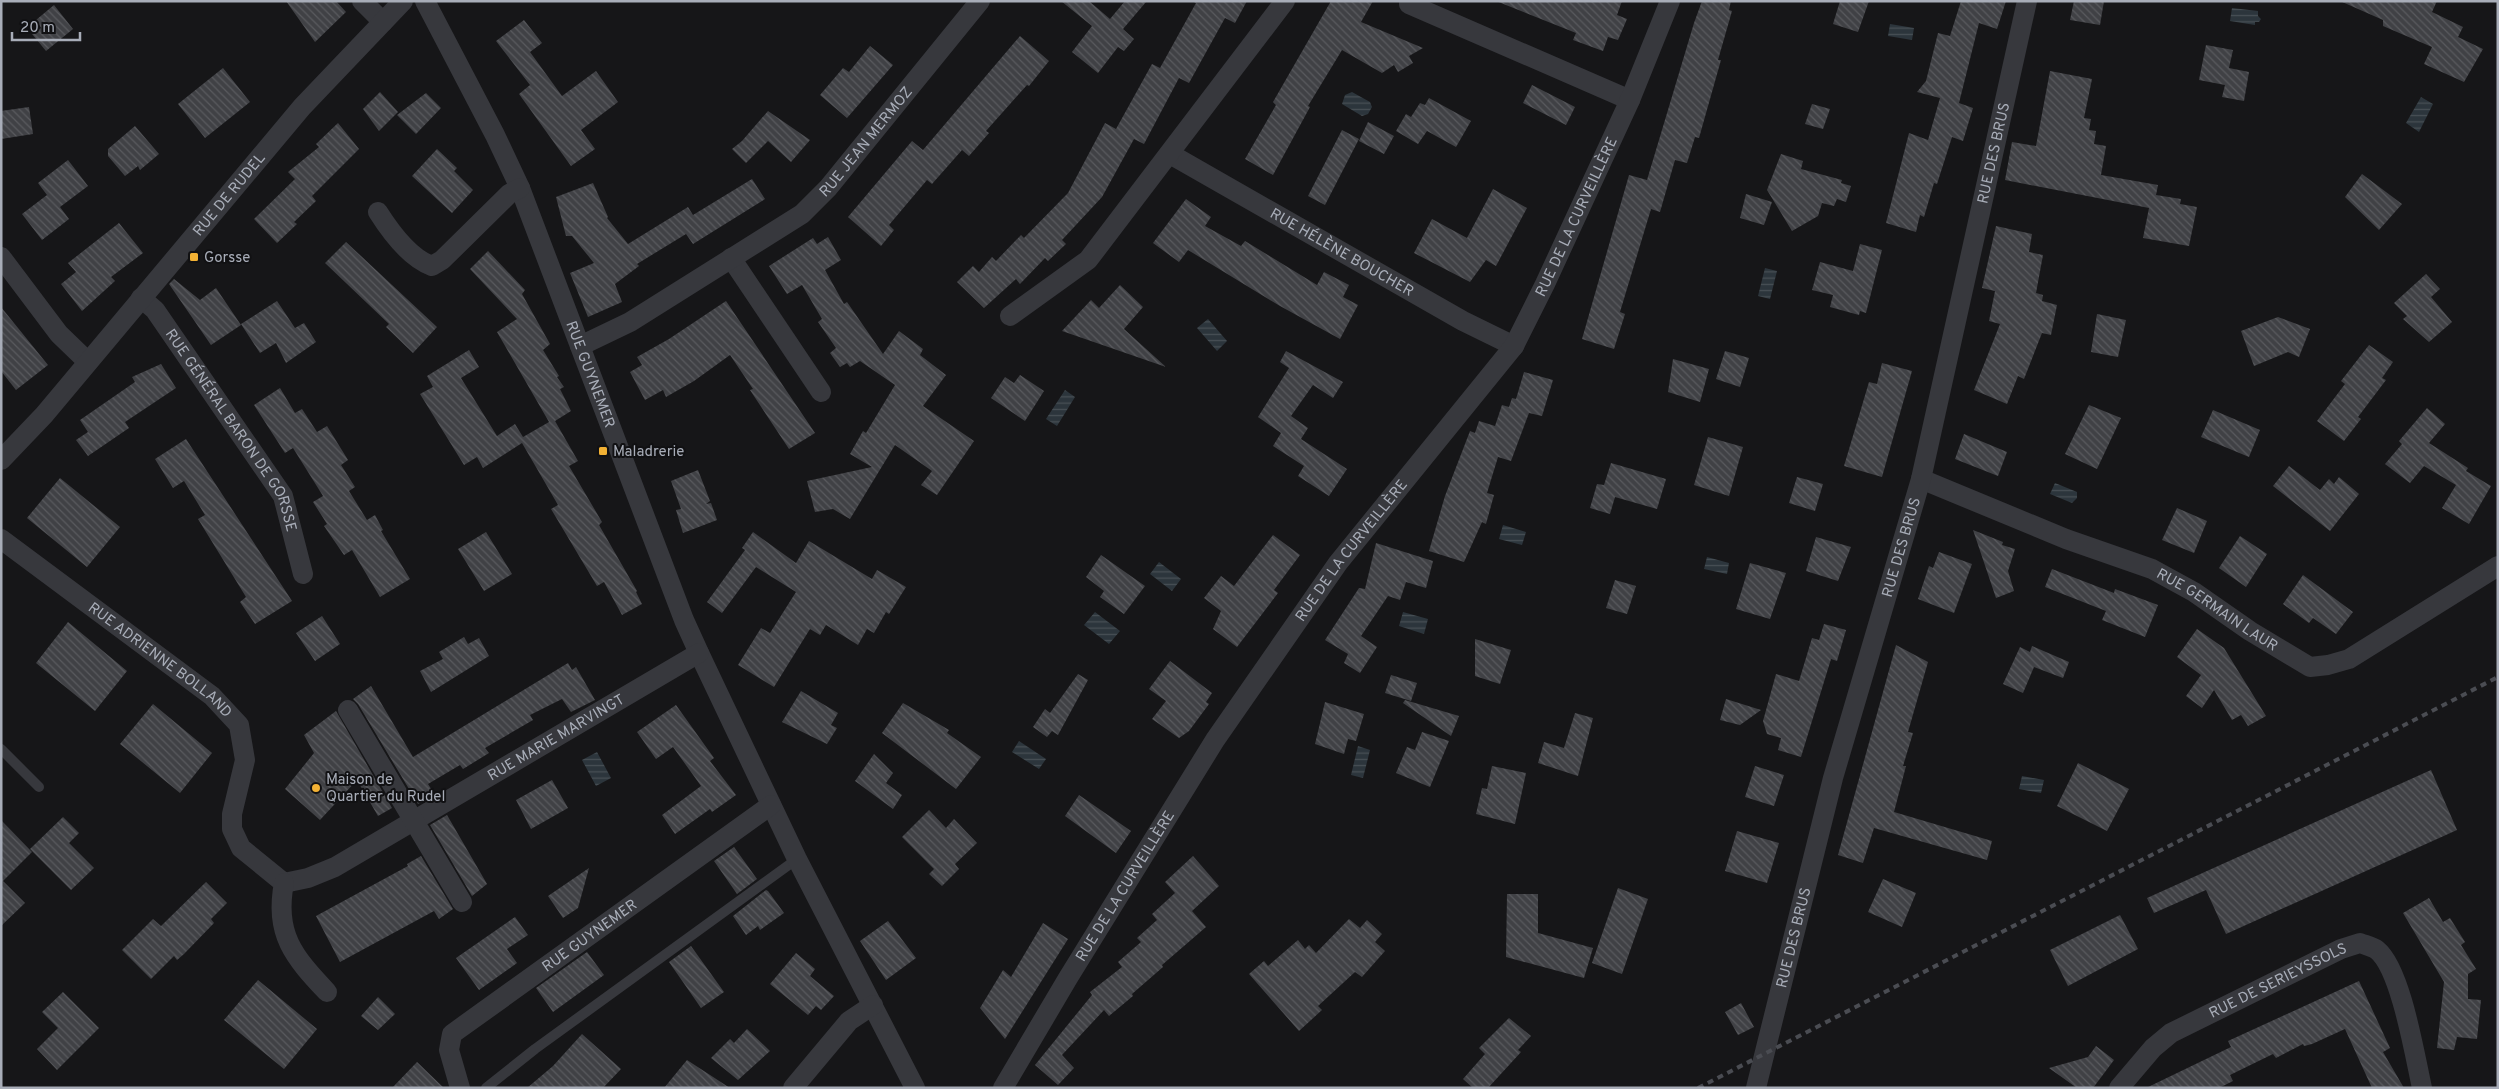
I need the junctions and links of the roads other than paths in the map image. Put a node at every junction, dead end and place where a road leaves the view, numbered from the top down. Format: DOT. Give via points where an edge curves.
graph roads {
  1 [pos="362,1"];
  2 [pos="403,1"];
  3 [pos="425,1"];
  4 [pos="980,1"];
  5 [pos="1285,1"];
  6 [pos="1670,1"];
  7 [pos="2027,1"];
  8 [pos="1409,4"];
  9 [pos="383,22"];
  10 [pos="1630,100"];
  11 [pos="1170,154"];
  12 [pos="520,188"];
  13 [pos="378,212"];
  14 [pos="1,257"];
  15 [pos="731,258"];
  16 [pos="141,298"];
  17 [pos="1010,316"];
  18 [pos="580,346"];
  19 [pos="1514,346"];
  20 [pos="88,362"];
  21 [pos="821,392"];
  22 [pos="1,460"];
  23 [pos="1921,479"];
  24 [pos="1,539"];
  25 [pos="2498,566"];
  26 [pos="303,574"];
  27 [pos="699,653"];
  28 [pos="348,710"];
  29 [pos="1,749"];
  30 [pos="39,787"];
  31 [pos="771,805"];
  32 [pos="413,821"];
  33 [pos="797,859"];
  34 [pos="284,883"];
  35 [pos="462,902"];
  36 [pos="327,992"];
  37 [pos="873,1005"];
  38 [pos="460,1088"];
  39 [pos="486,1088"];
  40 [pos="793,1088"];
  41 [pos="915,1088"];
  42 [pos="1003,1088"];
  43 [pos="1756,1088"];
  44 [pos="2118,1088"];
  45 [pos="2422,1088"];
  1 -- 9 [label="street"];
  2 -- 9 [label="street, RUE DE RUDEL"];
  3 -- 12 [label="street, RUE GUYNEMER"];
  4 -- 15 [label="street, RUE JEAN MERMOZ" via="828,188 802,214"];
  5 -- 11 [label="street"];
  6 -- 10 [label="street, RUE DE LA CURVEILLÈRE"];
  7 -- 23 [label="street, RUE DES BRUS"];
  8 -- 10 [label="street"];
  9 -- 16 [label="street, RUE DE RUDEL" via="302,107"];
  10 -- 19 [label="street, RUE DE LA CURVEILLÈRE"];
  11 -- 17 [label="street" via="1088,260"];
  11 -- 19 [label="street, RUE HÉLÈNE BOUCHER"];
  12 -- 13 [label="street" via="509,194 432,266 423,263 388,228"];
  12 -- 18 [label="street, RUE GUYNEMER"];
  14 -- 20 [label="street" via="59,334"];
  15 -- 18 [label="street, RUE JEAN MERMOZ" via="630,322"];
  15 -- 21 [label="street"];
  16 -- 20 [label="street, RUE DE RUDEL"];
  16 -- 26 [label="street, RUE GÉNÉRAL BARON DE GORSSE" via="155,310 283,496"];
  18 -- 27 [label="street, RUE GUYNEMER" via="680,611"];
  19 -- 42 [label="street, RUE DE LA CURVEILLÈRE" via="1338,563 1215,740"];
  20 -- 22 [label="street, RUE DE RUDEL"];
  23 -- 25 [label="street, RUE GERMAIN LAUR" via="2066,539 2152,569 2310,666 2349,659"];
  23 -- 43 [label="street, RUE DES BRUS" via="1833,778"];
  24 -- 34 [label="street, RUE ADRIENNE BOLLAND" via="212,696 239,726 245,760 232,814 232,829 240,848"];
  27 -- 31 [label="street, RUE GUYNEMER"];
  27 -- 32 [label="street, RUE MARIE MARVINGT"];
  28 -- 32 [label="street"];
  29 -- 30 [label="lane"];
  31 -- 33 [label="street, RUE GUYNEMER"];
  31 -- 38 [label="street, RUE GUYNEMER" via="452,1034 449,1050"];
  32 -- 34 [label="street, RUE MARIE MARVINGT" via="335,867"];
  32 -- 35 [label="street"];
  33 -- 37 [label="street, RUE GUYNEMER"];
  33 -- 39 [label="lane"];
  34 -- 36 [label="street" via="281,922 288,944 300,964"];
  37 -- 40 [label="street" via="849,1021"];
  37 -- 41 [label="street, RUE GUYNEMER"];
  44 -- 45 [label="street, RUE DE SERIEYSSOLS" via="2153,1048 2171,1033 2341,949 2360,943 2377,950 2386,960 2398,987"];
}
